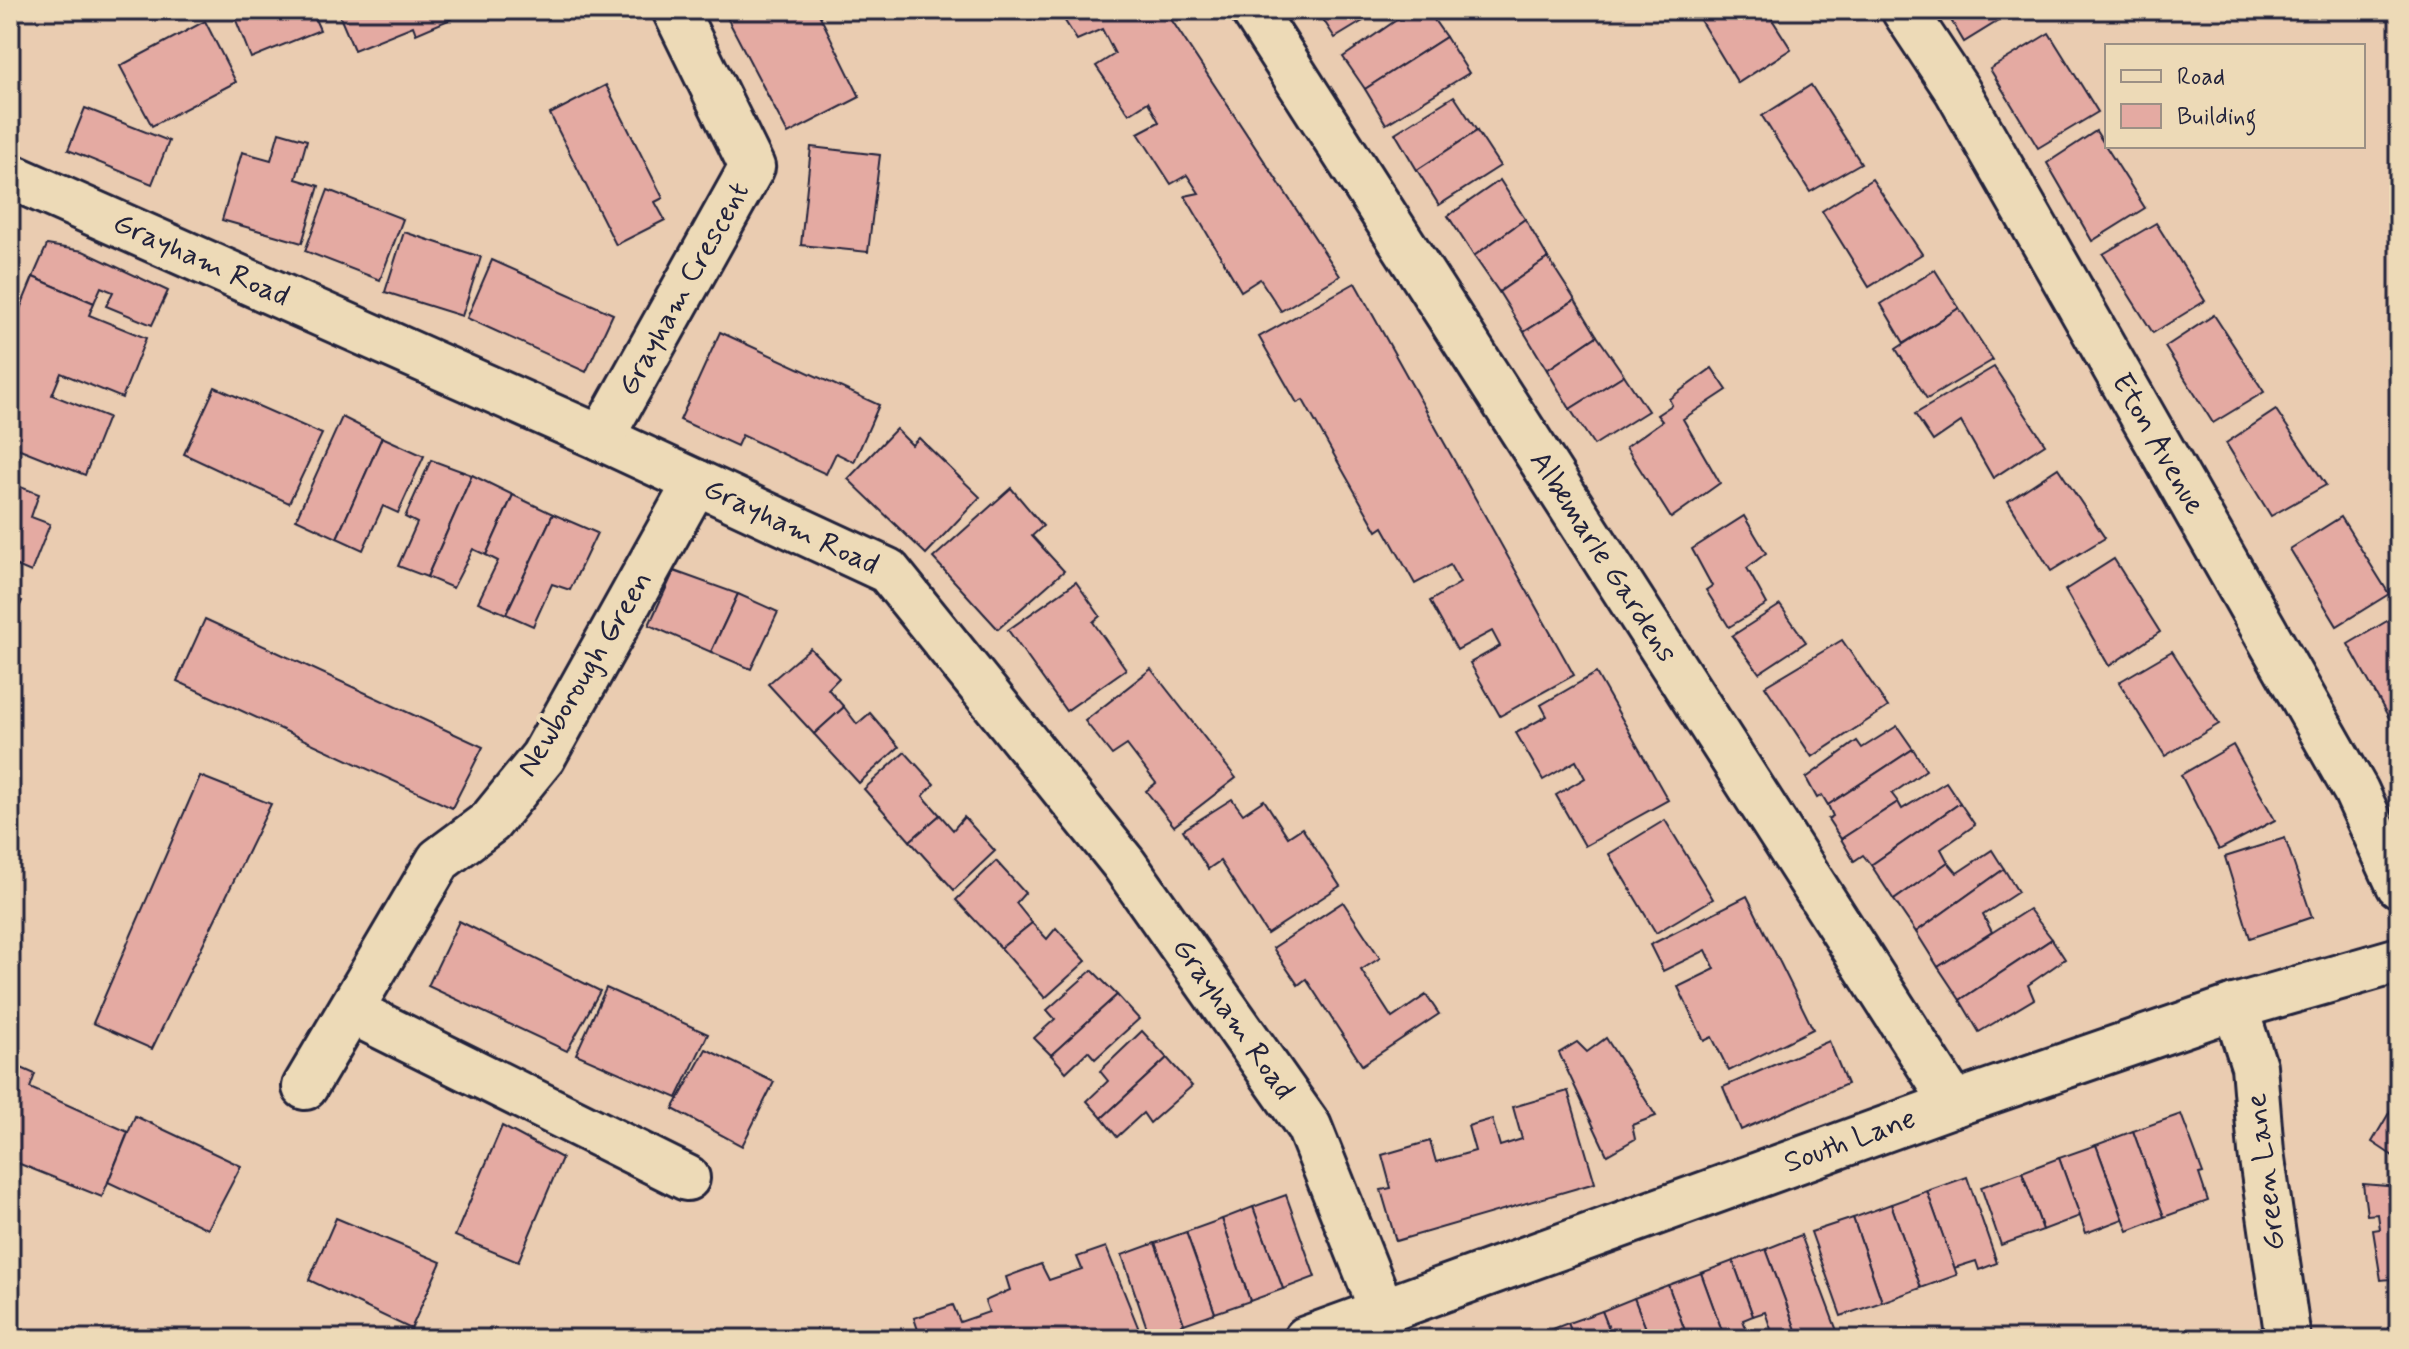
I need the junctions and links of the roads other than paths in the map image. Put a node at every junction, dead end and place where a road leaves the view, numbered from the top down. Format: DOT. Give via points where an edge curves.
graph roads {
  1 [pos="675,10"];
  2 [pos="1253,10"];
  3 [pos="1904,10"];
  4 [pos="10,176"];
  5 [pos="601,438"];
  6 [pos="696,482"];
  7 [pos="2399,885"];
  8 [pos="2399,960"];
  9 [pos="2235,1007"];
  10 [pos="351,1011"];
  11 [pos="305,1087"];
  12 [pos="1954,1104"];
  13 [pos="687,1178"];
  14 [pos="1382,1310"];
  15 [pos="1306,1339"];
  16 [pos="2288,1339"];
  1 -- 5 [label="street, Grayham Crescent" via="752,167"];
  2 -- 12 [label="street, Albemarle Gardens"];
  3 -- 7 [label="street, Eton Avenue" via="1965,104 2356,791"];
  4 -- 5 [label="street, Grayham Road"];
  5 -- 6 [label="street, Grayham Road"];
  6 -- 10 [label="street, Newborough Green" via="543,757 490,822 439,860"];
  6 -- 14 [label="street, Grayham Road" via="888,571 1124,864 1309,1127"];
  8 -- 9 [label="street, South Lane"];
  9 -- 12 [label="street, South Lane"];
  9 -- 16 [label="street, Green Lane" via="2254,1066"];
  10 -- 11 [label="street, Newborough Green"];
  10 -- 13 [label="street"];
  12 -- 14 [label="street, South Lane"];
  14 -- 15 [label="street, South Lane"];
}
